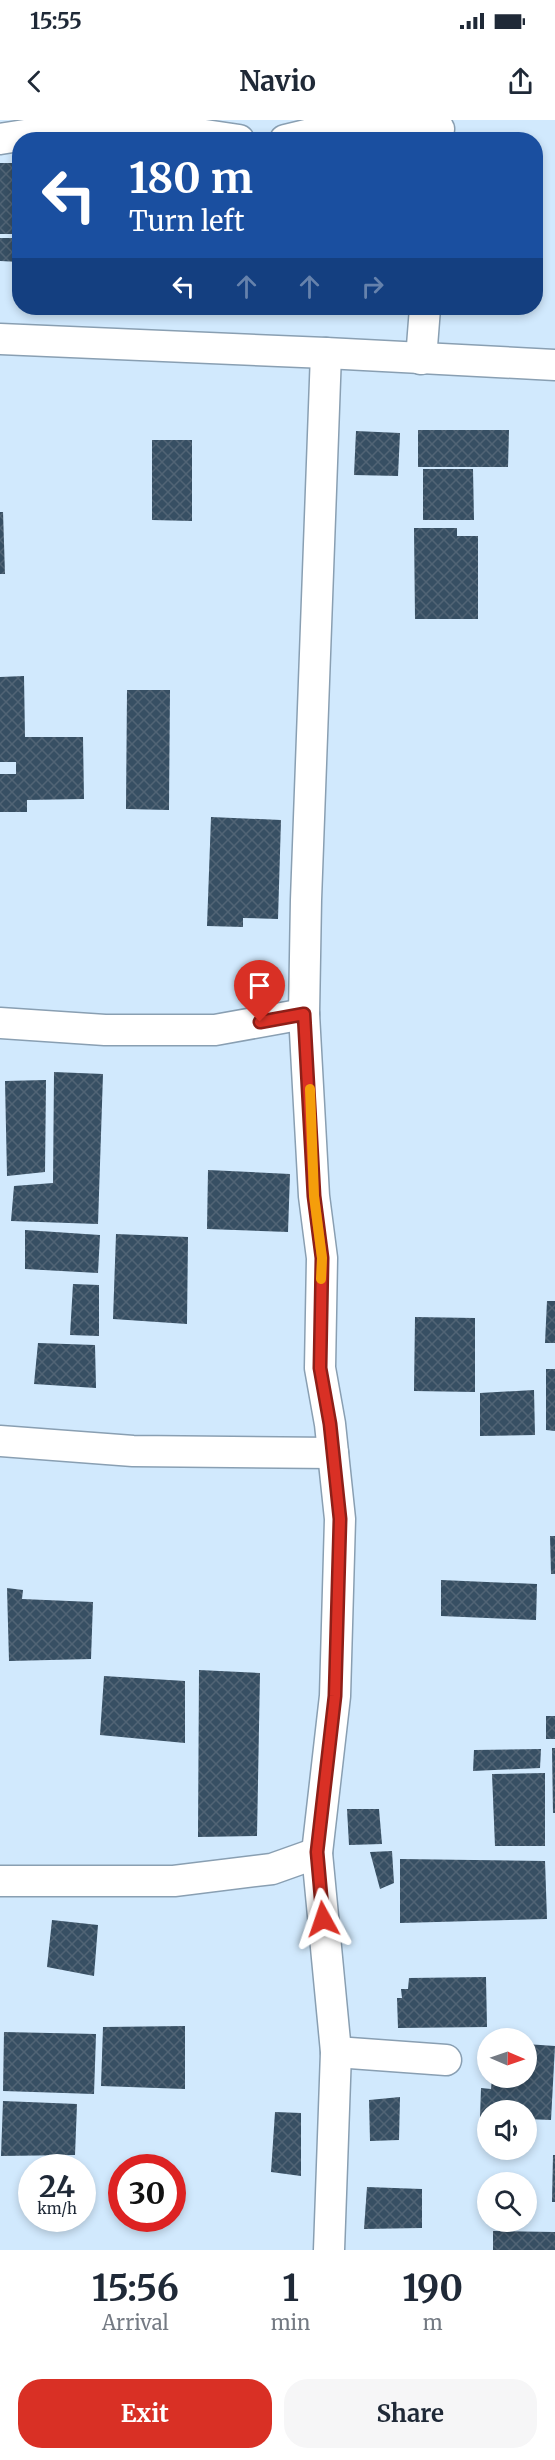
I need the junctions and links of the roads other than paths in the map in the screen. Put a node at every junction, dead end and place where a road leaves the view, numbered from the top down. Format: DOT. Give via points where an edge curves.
graph roads {
  1 [pos="384,120"];
  2 [pos="394,120"];
  3 [pos="439,130"];
  4 [pos="44,132"];
  5 [pos="184,132"];
  6 [pos="319,132"];
  7 [pos="424,315"];
  8 [pos="0,339"];
  9 [pos="326,352"];
  10 [pos="421,359"];
  11 [pos="555,365"];
  12 [pos="304,1014"];
  13 [pos="0,1023"];
  14 [pos="0,1441"];
  15 [pos="333,1454"];
  16 [pos="317,1852"];
  17 [pos="0,1881"];
  18 [pos="336,2052"];
  19 [pos="446,2060"];
  20 [pos="329,2250"];
  1 -- 6 [label="street"];
  2 -- 3 [label="street"];
  4 -- 5 [label="street" via="108,126"];
  7 -- 10 [label="street"];
  8 -- 9 [label="street"];
  9 -- 10 [label="street"];
  9 -- 12 [label="street"];
  10 -- 11 [label="street"];
  12 -- 13 [label="street" via="215,1030 105,1030"];
  12 -- 15 [label="street" via="314,1196 322,1258 320,1368"];
  14 -- 15 [label="street" via="133,1450"];
  15 -- 16 [label="street" via="340,1519 335,1696"];
  16 -- 17 [label="street" via="272,1869 174,1881"];
  16 -- 18 [label="street"];
  18 -- 19 [label="street"];
  18 -- 20 [label="street"];
}
